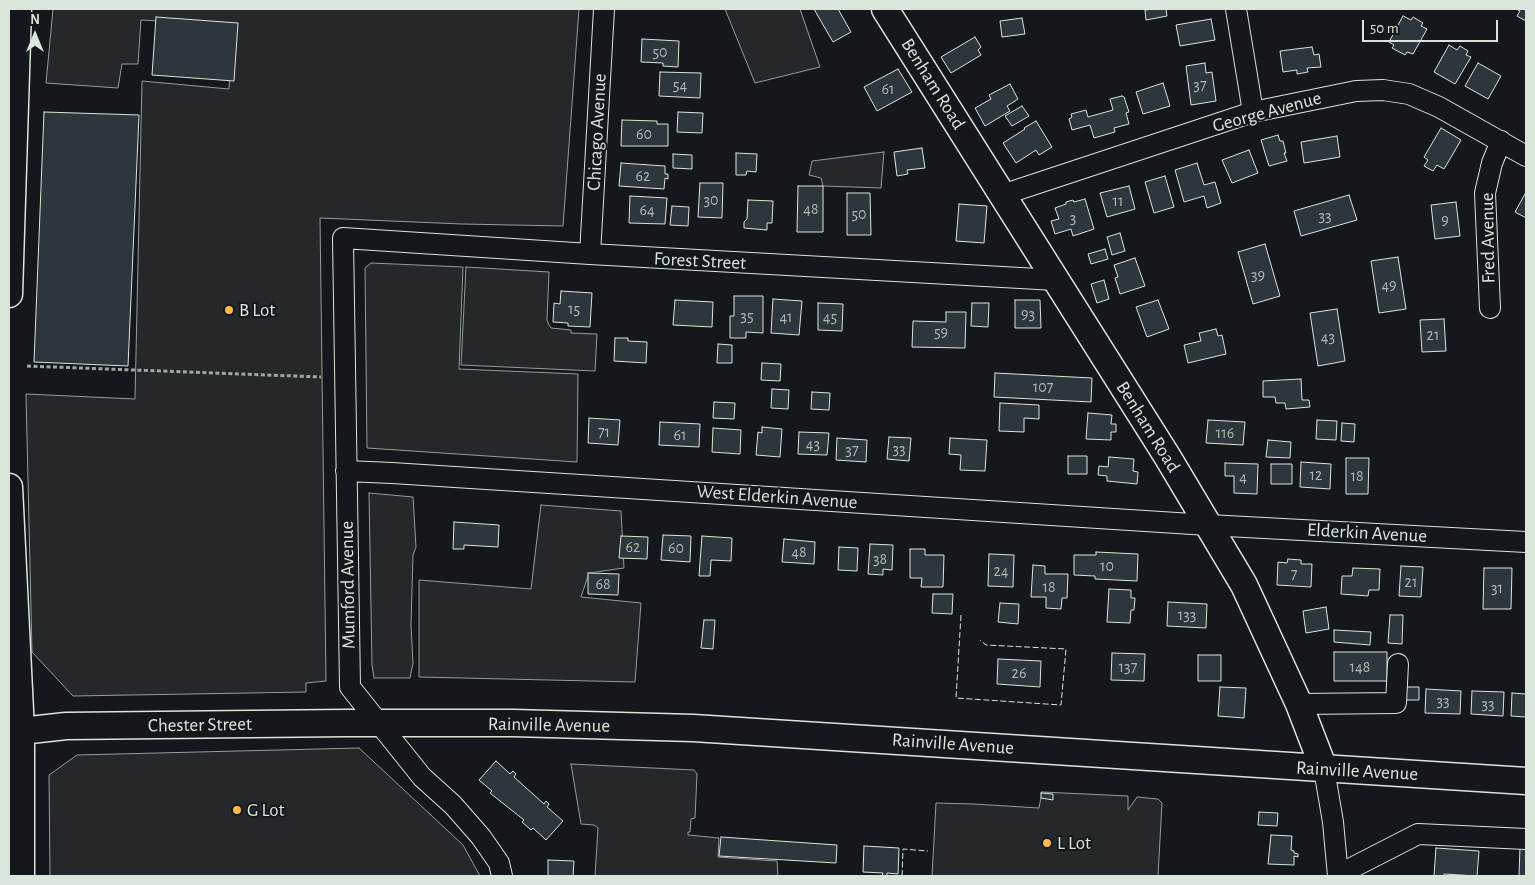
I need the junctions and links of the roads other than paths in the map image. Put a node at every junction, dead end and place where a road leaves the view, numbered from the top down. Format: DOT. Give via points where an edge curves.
graph roads {
  1 [pos="18,9"];
  2 [pos="604,9"];
  3 [pos="885,9"];
  4 [pos="1236,9"];
  5 [pos="1253,112"];
  6 [pos="1501,142"];
  7 [pos="1526,156"];
  8 [pos="1002,195"];
  9 [pos="343,238"];
  10 [pos="590,254"];
  11 [pos="1056,280"];
  12 [pos="9,294"];
  13 [pos="1490,308"];
  14 [pos="346,472"];
  15 [pos="9,487"];
  16 [pos="1208,525"];
  17 [pos="1526,542"];
  18 [pos="1398,664"];
  19 [pos="1299,704"];
  20 [pos="379,723"];
  21 [pos="21,731"];
  22 [pos="1324,769"];
  23 [pos="1526,781"];
  24 [pos="1526,839"];
  25 [pos="21,876"];
  26 [pos="502,876"];
  27 [pos="1338,876"];
  1 -- 12 [label="main road"];
  2 -- 10 [label="street, Chicago Avenue"];
  3 -- 8 [label="main road, Benham Road"];
  4 -- 5 [label="street"];
  5 -- 6 [label="street, George Avenue" via="1356,91 1383,90 1409,94 1440,107"];
  5 -- 8 [label="street, George Avenue"];
  6 -- 7 [label="street, George Avenue"];
  6 -- 13 [label="street, Fred Avenue" via="1485,193"];
  8 -- 11 [label="main road, Benham Road"];
  9 -- 10 [label="street, Forest Street"];
  9 -- 14 [label="street, Mumford Avenue"];
  10 -- 11 [label="street, Forest Street"];
  11 -- 16 [label="main road, Benham Road"];
  14 -- 16 [label="street, West Elderkin Avenue"];
  14 -- 20 [label="street, Mumford Avenue" via="350,687"];
  15 -- 21 [label="main road"];
  16 -- 17 [label="street, Elderkin Avenue"];
  16 -- 19 [label="main road, Benham Road" via="1244,585"];
  18 -- 19 [label="street" via="1396,703"];
  19 -- 22 [label="main road, Benham Road"];
  20 -- 21 [label="main road, Chester Street" via="66,726"];
  20 -- 22 [label="main road, Rainville Avenue" via="693,728"];
  20 -- 26 [label="street, Mumford Avenue" via="422,777 481,837 499,863"];
  21 -- 25 [label="main road"];
  22 -- 23 [label="main road, Rainville Avenue"];
  22 -- 27 [label="street, Benham Road"];
  24 -- 27 [label="street" via="1418,834"];
}
